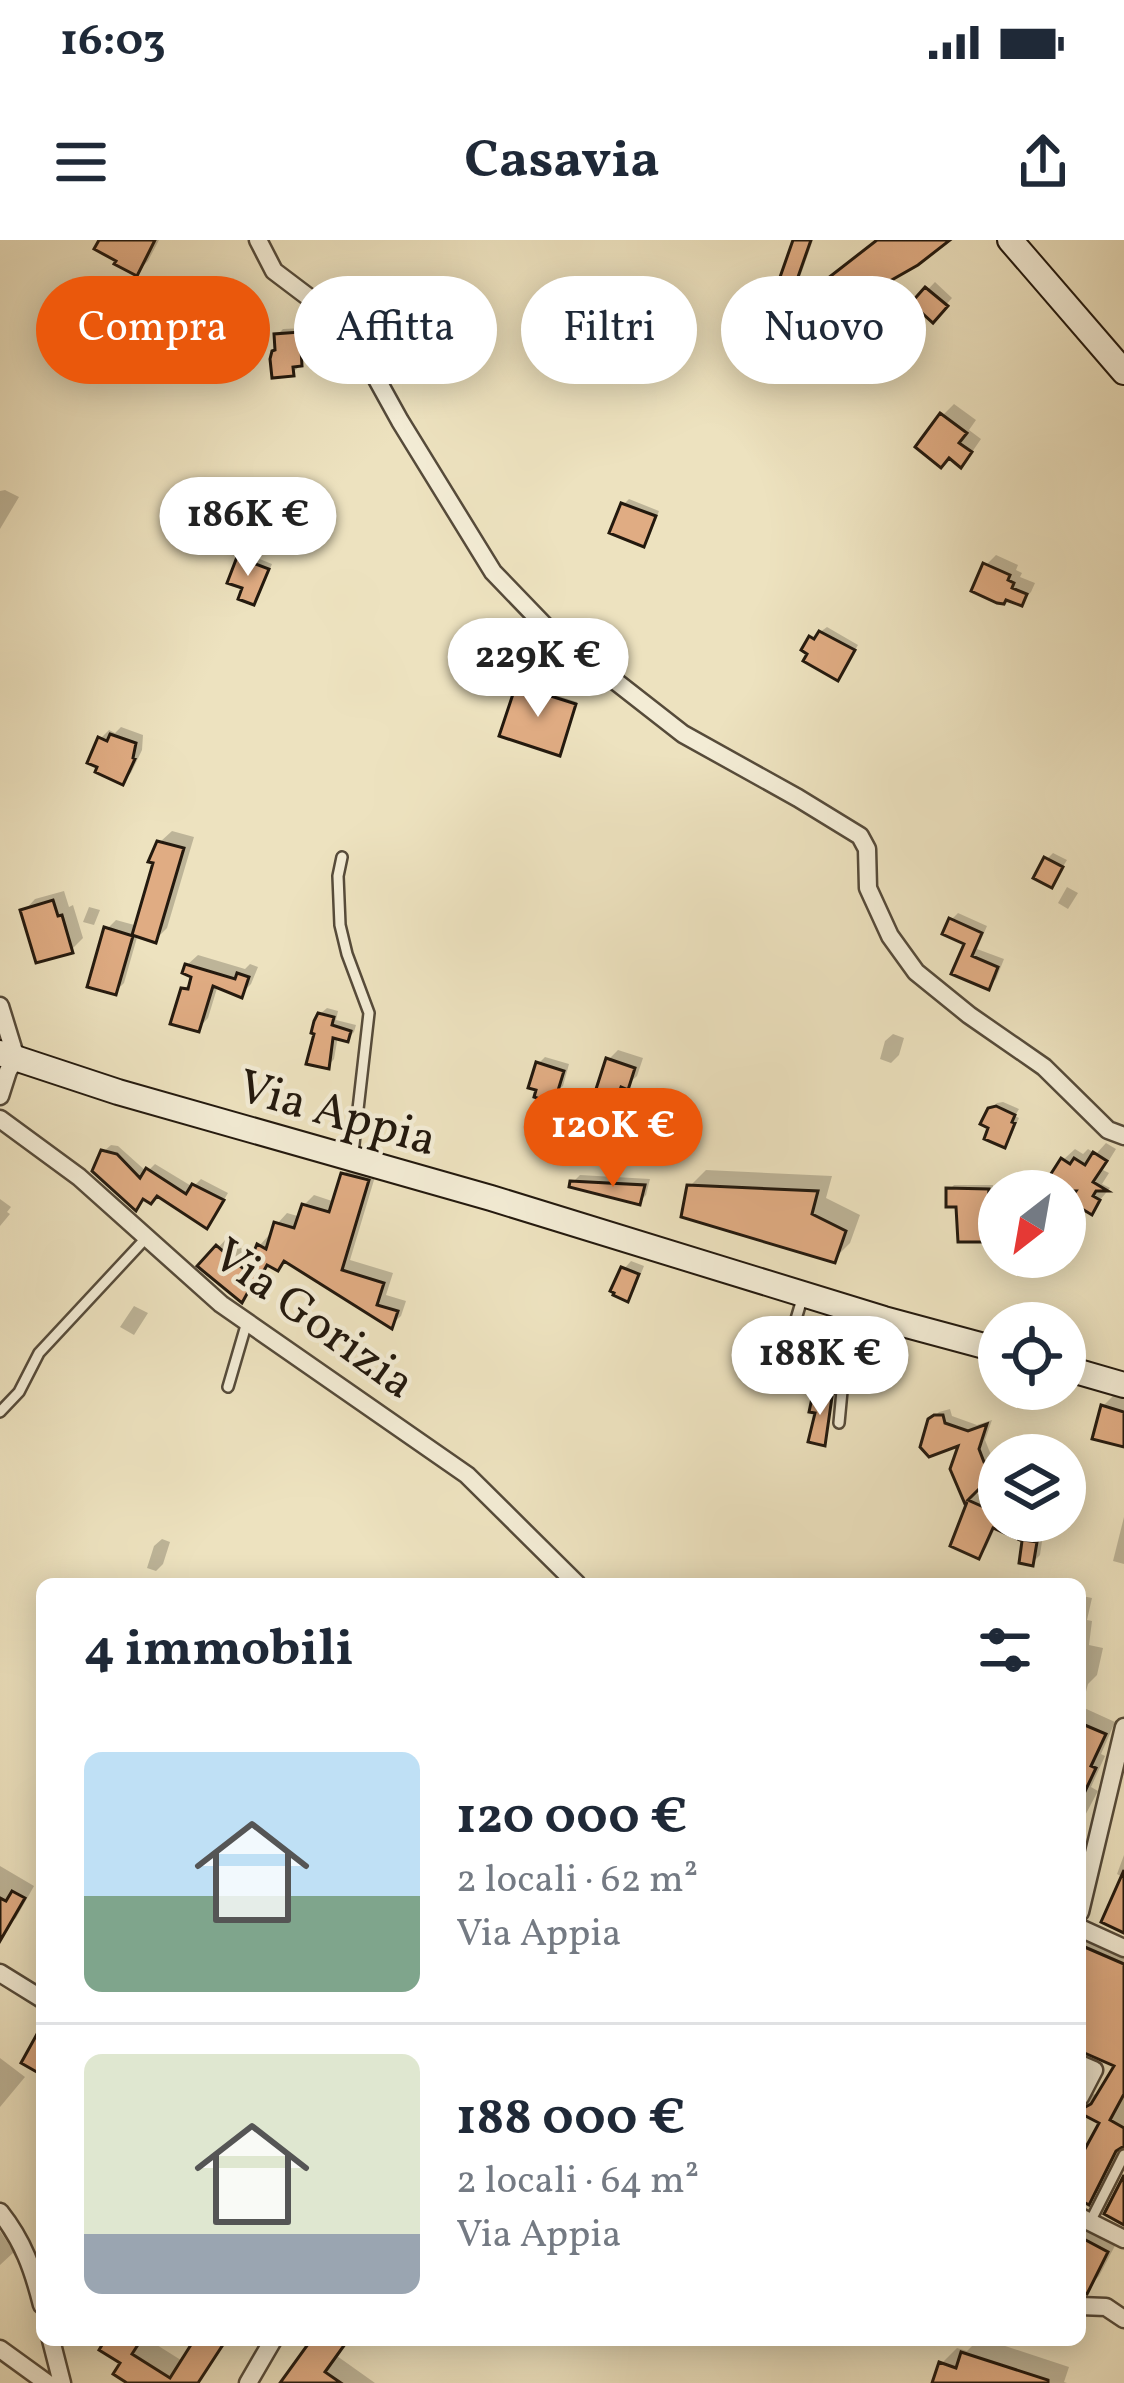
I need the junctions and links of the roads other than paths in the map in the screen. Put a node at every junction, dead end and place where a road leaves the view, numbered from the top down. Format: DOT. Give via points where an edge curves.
graph roads {
  1 [pos="258,240"];
  2 [pos="1010,240"];
  3 [pos="1124,372"];
  4 [pos="342,856"];
  5 [pos="0,1006"];
  6 [pos="8,1055"];
  7 [pos="0,1096"];
  8 [pos="0,1119"];
  9 [pos="1124,1136"];
  10 [pos="353,1159"];
  11 [pos="147,1237"];
  12 [pos="803,1294"];
  13 [pos="247,1322"];
  14 [pos="978,1344"];
  15 [pos="1086,1374"];
  16 [pos="1124,1384"];
  17 [pos="228,1387"];
  18 [pos="0,1412"];
  19 [pos="839,1423"];
  20 [pos="571,1578"];
  21 [pos="1124,1727"];
  22 [pos="1086,1887"];
  23 [pos="1086,1931"];
  24 [pos="1124,1948"];
  25 [pos="0,1973"];
  26 [pos="36,1995"];
  27 [pos="1124,2156"];
  28 [pos="0,2212"];
  29 [pos="1086,2217"];
  30 [pos="1086,2220"];
  31 [pos="1124,2240"];
  32 [pos="36,2285"];
  33 [pos="1086,2306"];
  34 [pos="1124,2319"];
  35 [pos="53,2346"];
  36 [pos="270,2346"];
  37 [pos="0,2349"];
  38 [pos="47,2383"];
  39 [pos="62,2383"];
  40 [pos="248,2383"];
  1 -- 9 [label="street" via="274,271 348,327 493,572 546,627 683,734 860,836 868,888 916,972"];
  2 -- 3 [label="main road"];
  4 -- 10 [label="lane" via="340,925 368,1012"];
  5 -- 6 [label="street"];
  6 -- 7 [label="street"];
  6 -- 10 [label="main road, Via Appia"];
  8 -- 11 [label="street, Via Gorizia"];
  10 -- 12 [label="main road, Via Appia"];
  11 -- 13 [label="street, Via Gorizia"];
  11 -- 18 [label="lane" via="39,1353"];
  12 -- 14 [label="main road, Via Appia"];
  12 -- 19 [label="lane" via="782,1366 842,1391"];
  13 -- 17 [label="lane"];
  13 -- 20 [label="street, Via Gorizia" via="467,1474"];
  15 -- 16 [label="main road"];
  21 -- 22 [label="street"];
  23 -- 24 [label="street"];
  25 -- 26 [label="street"];
  27 -- 29 [label="lane"];
  28 -- 32 [label="street" via="25,2248"];
  30 -- 31 [label="street"];
  33 -- 34 [label="street"];
  35 -- 39 [label="street"];
  36 -- 40 [label="street"];
  37 -- 38 [label="street"];
}
